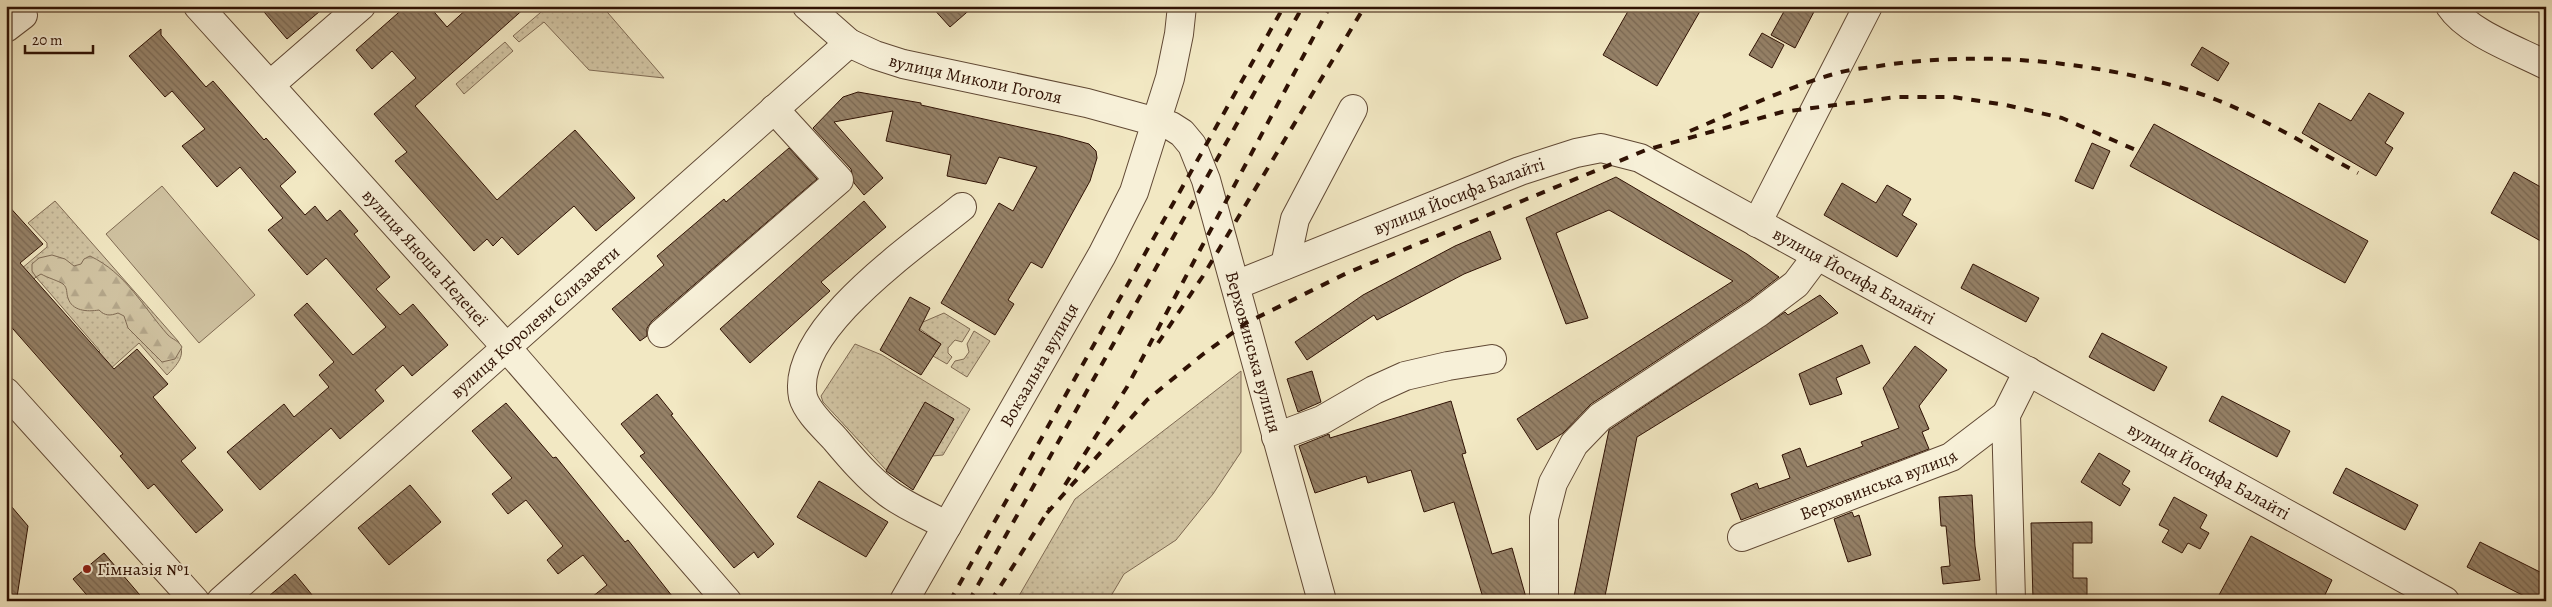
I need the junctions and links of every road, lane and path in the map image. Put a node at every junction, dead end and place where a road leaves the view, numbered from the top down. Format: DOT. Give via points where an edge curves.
graph roads {
  1 [pos="198,6"];
  2 [pos="361,6"];
  3 [pos="807,6"];
  4 [pos="1182,6"];
  5 [pos="1868,6"];
  6 [pos="2450,6"];
  7 [pos="848,43"];
  8 [pos="2546,66"];
  9 [pos="270,85"];
  10 [pos="774,109"];
  11 [pos="1353,109"];
  12 [pos="1158,121"];
  13 [pos="962,207"];
  14 [pos="1757,223"];
  15 [pos="1817,256"];
  16 [pos="1285,265"];
  17 [pos="1236,285"];
  18 [pos="662,333"];
  19 [pos="506,347"];
  20 [pos="1492,359"];
  21 [pos="2028,372"];
  22 [pos="6,392"];
  23 [pos="2006,415"];
  24 [pos="1276,437"];
  25 [pos="948,526"];
  26 [pos="1742,537"];
  27 [pos="195,601"];
  28 [pos="221,601"];
  29 [pos="727,601"];
  30 [pos="904,601"];
  31 [pos="1322,601"];
  32 [pos="1544,601"];
  33 [pos="2010,601"];
  34 [pos="2445,601"];
  1 -- 9 [label="street, вулиця Яноша Недецеї"];
  2 -- 9 [label="street"];
  3 -- 7 [label="street, вулиця Миколи Гоголя"];
  4 -- 12 [label="street, Вокзальна вулиця" via="1176,51"];
  5 -- 14 [label="street"];
  6 -- 8 [label="street" via="2458,18 2470,26"];
  7 -- 10 [label="street, вулиця Королеви Єлизавети"];
  7 -- 12 [label="street, вулиця Миколи Гоголя" via="903,64"];
  9 -- 19 [label="street, вулиця Яноша Недецеї"];
  10 -- 18 [label="street" via="839,180"];
  10 -- 19 [label="street, вулиця Королеви Єлизавети"];
  11 -- 16 [label="street" via="1295,219"];
  12 -- 17 [label="street, Верховинська вулиця" via="1182,133 1198,158"];
  12 -- 25 [label="street, Вокзальна вулиця" via="1134,192 1106,248"];
  13 -- 25 [label="street" via="852,298 811,350 801,379 804,399 859,467 888,494"];
  14 -- 15 [label="street, вулиця Йосифа Балайті"];
  14 -- 16 [label="street, вулиця Йосифа Балайті" via="1640,158 1600,148 1520,171"];
  15 -- 21 [label="street, вулиця Йосифа Балайті"];
  15 -- 32 [label="street" via="1796,284 1758,313 1600,417 1574,444 1553,483 1544,518"];
  16 -- 17 [label="street, вулиця Йосифа Балайті"];
  17 -- 24 [label="street, Верховинська вулиця"];
  19 -- 28 [label="street, вулиця Королеви Єлизавети"];
  19 -- 29 [label="street, вулиця Яноша Недецеї"];
  20 -- 24 [label="street" via="1405,376 1322,420"];
  21 -- 23 [label="street, Верховинська вулиця"];
  21 -- 34 [label="street, вулиця Йосифа Балайті"];
  22 -- 27 [label="street"];
  23 -- 26 [label="street, Верховинська вулиця" via="1951,457"];
  23 -- 33 [label="street, Верховинська вулиця"];
  24 -- 31 [label="street, Верховинська вулиця"];
  25 -- 30 [label="street, Вокзальна вулиця"];
}
